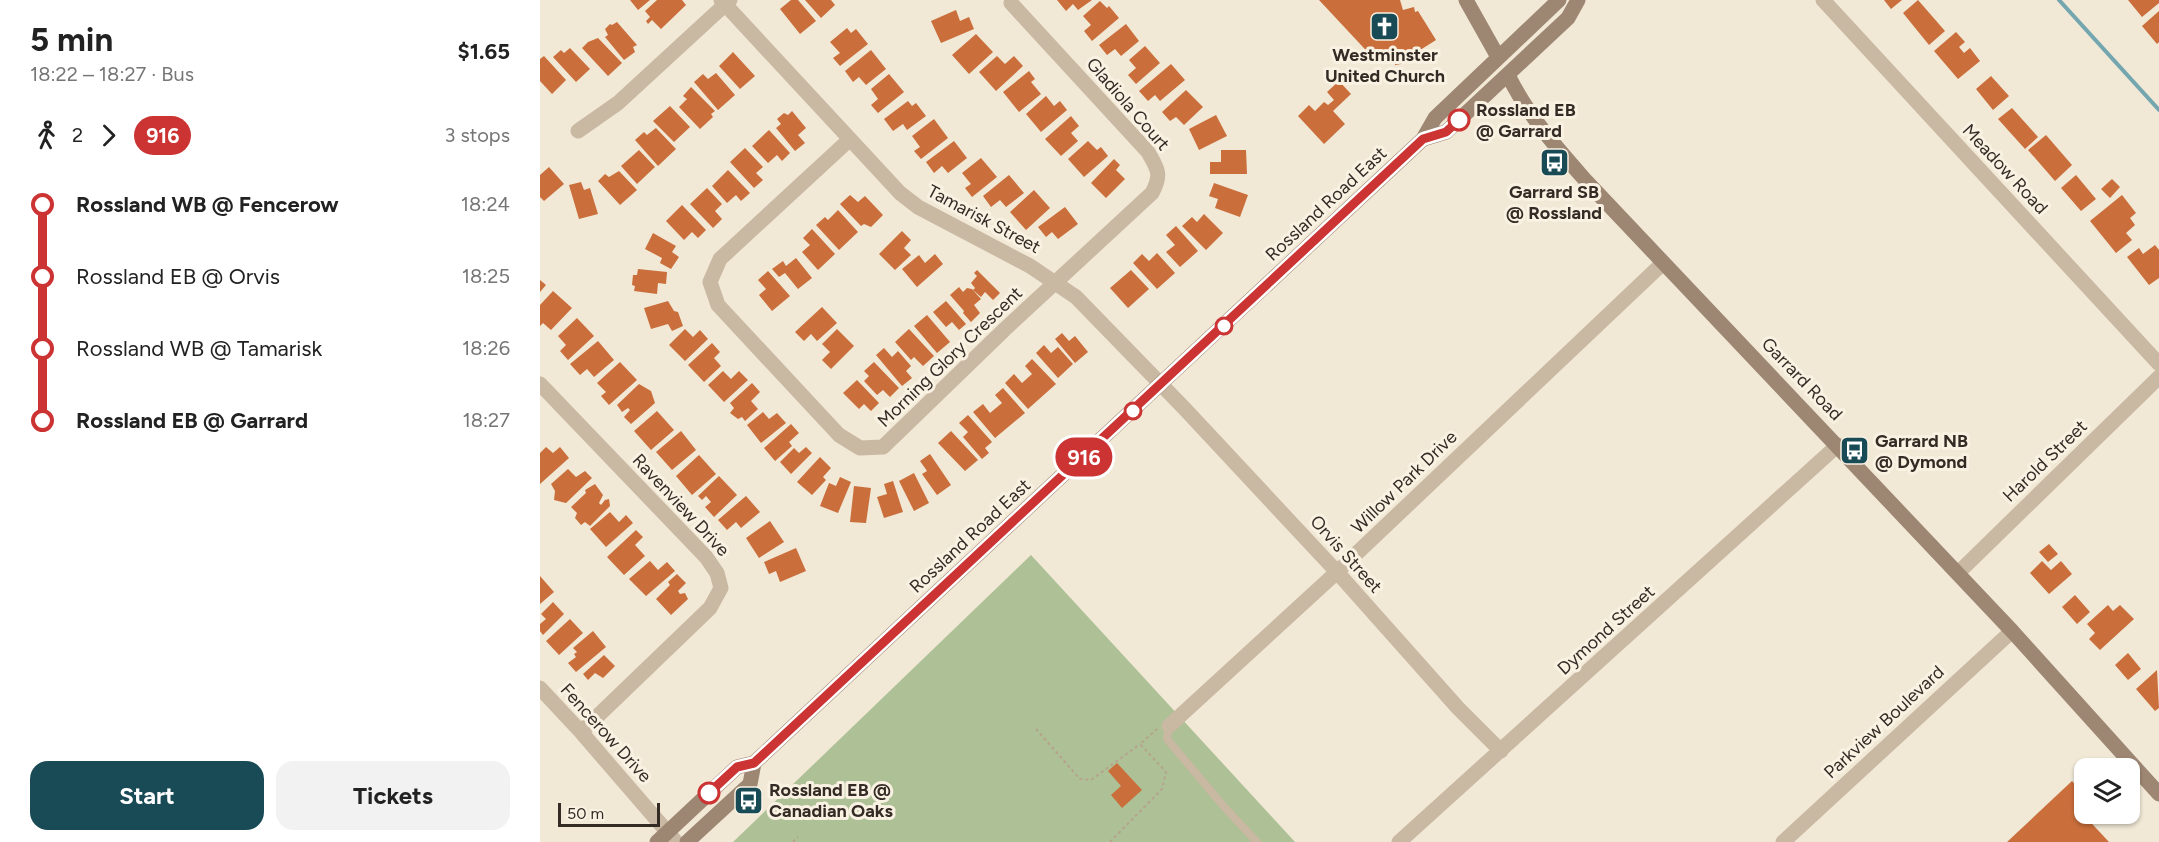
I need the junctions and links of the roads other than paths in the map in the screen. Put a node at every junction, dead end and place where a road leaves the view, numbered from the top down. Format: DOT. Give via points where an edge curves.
graph roads {
  1 [pos="1466,0"];
  2 [pos="1559,0"];
  3 [pos="1578,0"];
  4 [pos="1823,0"];
  5 [pos="725,1"];
  6 [pos="1011,3"];
  7 [pos="1498,57"];
  8 [pos="1508,75"];
  9 [pos="578,131"];
  10 [pos="1423,139"];
  11 [pos="849,140"];
  12 [pos="1663,263"];
  13 [pos="1057,282"];
  14 [pos="2159,364"];
  15 [pos="2159,377"];
  16 [pos="540,384"];
  17 [pos="1162,384"];
  18 [pos="1838,445"];
  19 [pos="1337,573"];
  20 [pos="1958,573"];
  21 [pos="2012,631"];
  22 [pos="540,688"];
  23 [pos="1169,726"];
  24 [pos="581,732"];
  25 [pos="1501,751"];
  26 [pos="754,763"];
  27 [pos="2159,794"];
  28 [pos="666,839"];
  29 [pos="687,842"];
  30 [pos="1257,842"];
  31 [pos="1399,842"];
  32 [pos="1783,842"];
  1 -- 7 [label="main road, Garrard Road"];
  2 -- 7 [label="main road, Rossland Road East"];
  3 -- 8 [label="main road, Rossland Road East" via="1568,18"];
  4 -- 14 [label="street, Meadow Road"];
  5 -- 9 [label="street" via="618,103"];
  5 -- 11 [label="street, Tamarisk Street"];
  6 -- 13 [label="street, Gladiola Court" via="1148,152 1157,167 1159,180 1152,193"];
  7 -- 8 [label="street, Garrard Road"];
  7 -- 10 [label="main road, Rossland Road East" via="1435,118"];
  8 -- 10 [label="main road, Rossland Road East" via="1446,132"];
  8 -- 12 [label="main road, Garrard Road" via="1542,131"];
  10 -- 17 [label="main road, Rossland Road East"];
  11 -- 13 [label="street, Tamarisk Street" via="918,207"];
  11 -- 13 [label="street, Morning Glory Crescent" via="720,259 710,282 718,305 839,435 860,448 883,447"];
  12 -- 18 [label="main road, Garrard Road"];
  12 -- 19 [label="street, Willow Park Drive"];
  13 -- 17 [label="street, Tamarisk Street"];
  15 -- 20 [label="street, Harold Street"];
  16 -- 24 [label="street, Ravenview Drive" via="706,557 721,588 710,608"];
  17 -- 19 [label="street, Orvis Street"];
  17 -- 26 [label="main road, Rossland Road East"];
  18 -- 20 [label="main road, Garrard Road"];
  18 -- 25 [label="street, Dymond Street"];
  19 -- 23 [label="street, Willow Park Drive"];
  19 -- 25 [label="street, Orvis Street"];
  20 -- 21 [label="main road, Garrard Road"];
  21 -- 27 [label="main road, Garrard Road"];
  21 -- 32 [label="street, Parkview Boulevard"];
  22 -- 24 [label="street, Fencerow Drive"];
  23 -- 30 [label="lane" via="1167,739"];
  24 -- 28 [label="street, Fencerow Drive"];
  25 -- 31 [label="street, Dymond Street"];
  26 -- 28 [label="main road, Rossland Road East" via="737,767"];
  26 -- 29 [label="main road, Rossland Road East" via="750,784"];
}
